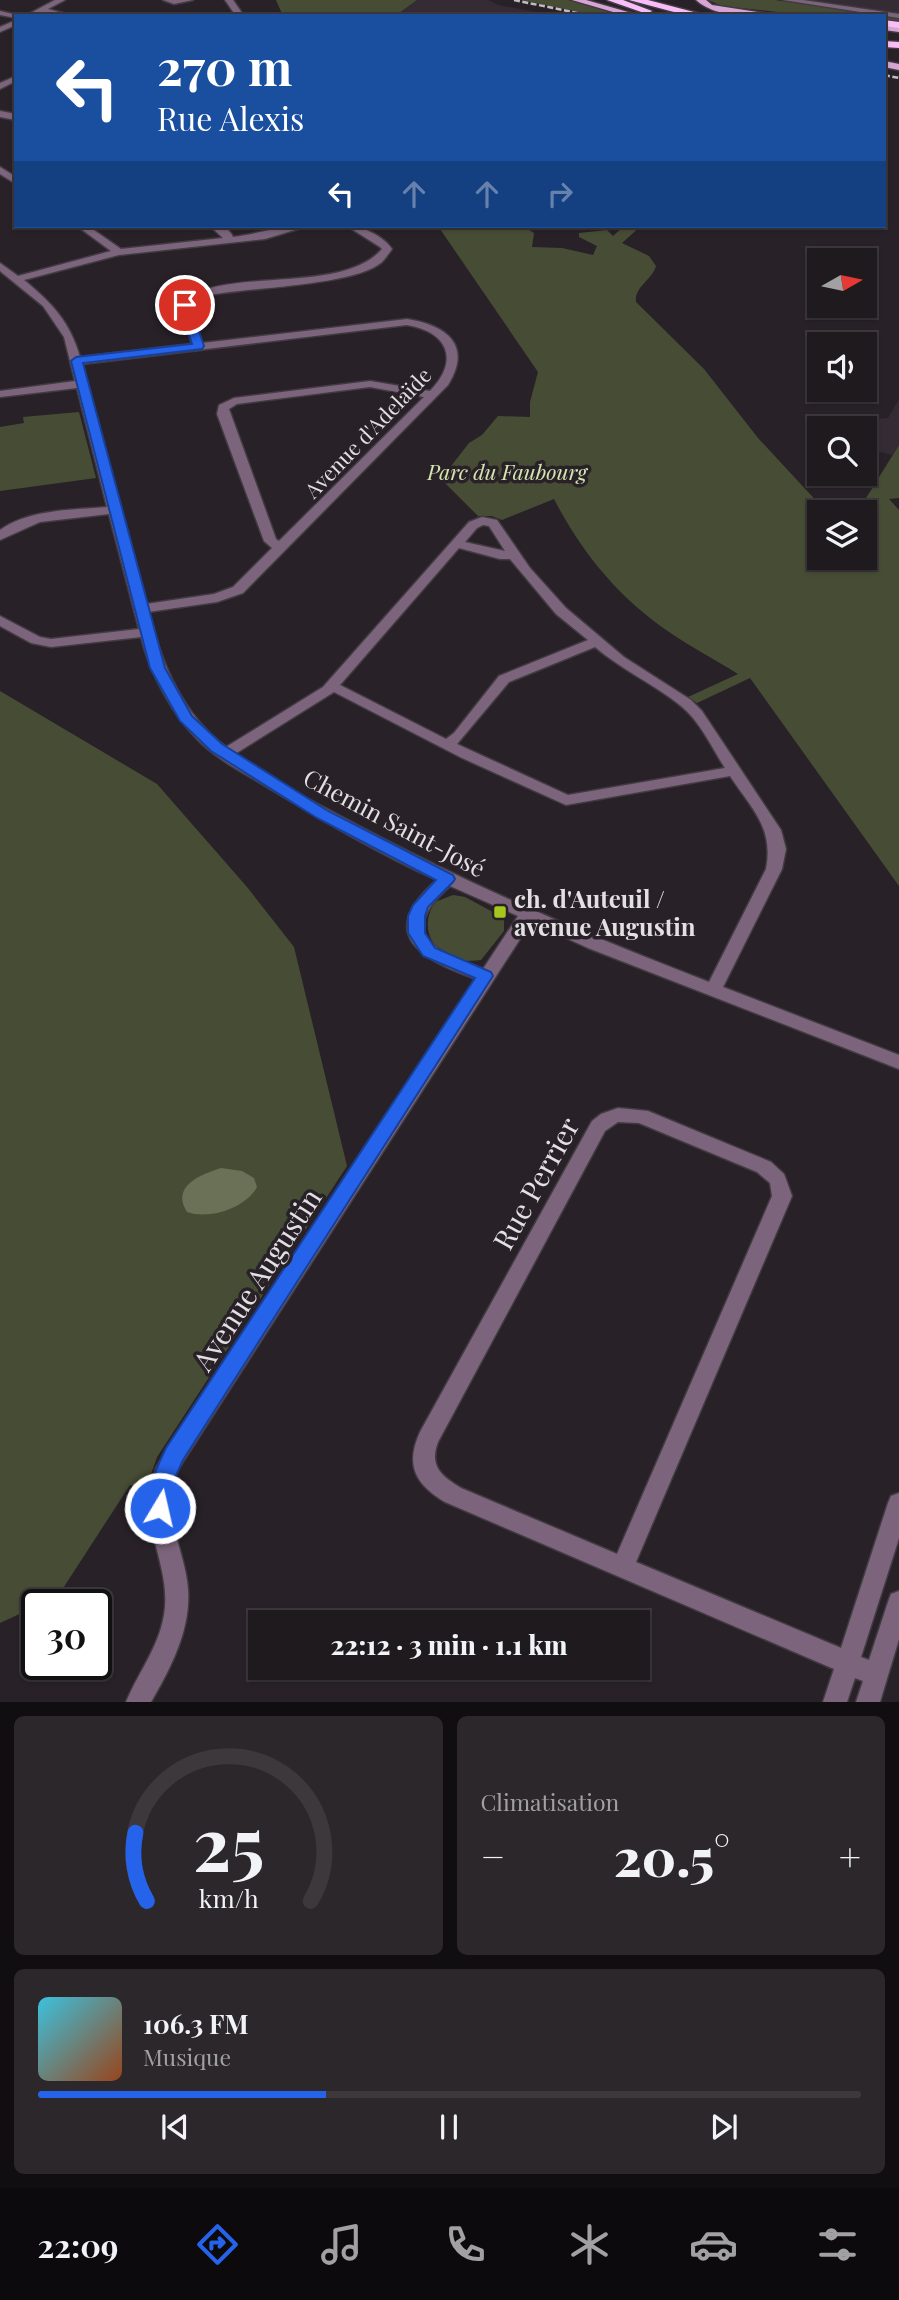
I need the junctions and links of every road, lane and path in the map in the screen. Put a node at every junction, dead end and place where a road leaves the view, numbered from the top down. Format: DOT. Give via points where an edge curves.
graph roads {
  1 [pos="61,0"];
  2 [pos="167,0"];
  3 [pos="189,0"];
  4 [pos="576,0"];
  5 [pos="613,0"];
  6 [pos="634,0"];
  7 [pos="660,0"];
  8 [pos="700,0"];
  9 [pos="787,0"];
  10 [pos="40,10"];
  11 [pos="707,12"];
  12 [pos="33,14"];
  13 [pos="59,14"];
  14 [pos="630,14"];
  15 [pos="655,14"];
  16 [pos="671,14"];
  17 [pos="743,14"];
  18 [pos="885,14"];
  19 [pos="85,228"];
  20 [pos="218,228"];
  21 [pos="296,228"];
  22 [pos="355,228"];
  23 [pos="229,240"];
  24 [pos="119,252"];
  25 [pos="0,266"];
  26 [pos="18,279"];
  27 [pos="198,346"];
  28 [pos="76,361"];
  29 [pos="82,384"];
  30 [pos="0,394"];
  31 [pos="433,395"];
  32 [pos="115,510"];
  33 [pos="0,536"];
  34 [pos="457,544"];
  35 [pos="280,548"];
  36 [pos="514,555"];
  37 [pos="141,609"];
  38 [pos="0,620"];
  39 [pos="146,632"];
  40 [pos="596,642"];
  41 [pos="332,686"];
  42 [pos="447,745"];
  43 [pos="225,754"];
  44 [pos="734,771"];
  45 [pos="447,879"];
  46 [pos="527,915"];
  47 [pos="485,976"];
  48 [pos="713,990"];
  49 [pos="899,1062"];
  50 [pos="899,1503"];
  51 [pos="623,1566"];
  52 [pos="899,1602"];
  53 [pos="848,1662"];
  54 [pos="876,1675"];
  55 [pos="138,1702"];
  56 [pos="835,1702"];
  57 [pos="868,1702"];
  1 -- 10 [label="street"];
  2 -- 3 [label="street"];
  4 -- 14 [label="main road"];
  5 -- 15 [label="highway"];
  5 -- 16 [label="highway"];
  6 -- 11 [label="highway"];
  7 -- 11 [label="highway"];
  8 -- 11 [label="main road"];
  9 -- 18 [label="street"];
  10 -- 12 [label="street"];
  10 -- 13 [label="street"];
  11 -- 17 [label="main road"];
  19 -- 24 [label="street"];
  20 -- 23 [label="street"];
  21 -- 23 [label="street"];
  22 -- 27 [label="street" via="384,245 386,255 328,277 196,295 185,305"];
  23 -- 24 [label="street"];
  24 -- 26 [label="street"];
  25 -- 26 [label="street, Chemin Saint-José"];
  26 -- 28 [label="street, Chemin Saint-José" via="56,314"];
  27 -- 28 [label="street, Avenue d'Adelaïde"];
  27 -- 31 [label="street, Avenue d'Adelaïde" via="391,323 425,325 443,334 453,358 451,372"];
  28 -- 29 [label="street, Chemin Saint-José"];
  29 -- 30 [label="street"];
  29 -- 32 [label="street, Chemin Saint-José"];
  31 -- 35 [label="street, Avenue d'Adelaïde"];
  31 -- 35 [label="street" via="370,384 234,401 223,407 270,541"];
  32 -- 33 [label="street" via="28,521"];
  32 -- 37 [label="street, Chemin Saint-José"];
  34 -- 36 [label="street"];
  34 -- 36 [label="street" via="473,525 487,521 497,525"];
  34 -- 41 [label="street"];
  35 -- 37 [label="street, Avenue d'Adelaïde" via="225,596"];
  36 -- 40 [label="street" via="549,600"];
  37 -- 39 [label="street, Chemin Saint-José"];
  38 -- 39 [label="street" via="51,643"];
  39 -- 43 [label="street, Chemin Saint-José" via="178,708"];
  40 -- 42 [label="street" via="504,679"];
  40 -- 44 [label="street" via="691,708"];
  41 -- 42 [label="street"];
  41 -- 43 [label="street"];
  42 -- 44 [label="street" via="566,800"];
  43 -- 45 [label="street, Chemin Saint-José" via="333,820"];
  44 -- 48 [label="street" via="773,830 778,859"];
  45 -- 46 [label="street, Chemin Saint-José"];
  45 -- 47 [label="street" via="421,905 417,933 429,952"];
  46 -- 47 [label="street, Avenue Augustin"];
  46 -- 48 [label="street, Chemin Saint-José"];
  47 -- 55 [label="street, Avenue Augustin" via="167,1468 160,1508 177,1585 177,1614 166,1654"];
  48 -- 49 [label="street, Chemin Saint-José"];
  50 -- 53 [label="street"];
  51 -- 51 [label="street, Rue Perrier" via="453,1495 428,1478 423,1465 428,1439 598,1126 625,1114 642,1116 764,1167 776,1176 782,1196"];
  51 -- 53 [label="street, Rue Perrier"];
  52 -- 54 [label="street"];
  53 -- 54 [label="street, Rue Perrier"];
  53 -- 56 [label="street"];
  54 -- 57 [label="street"];
}
